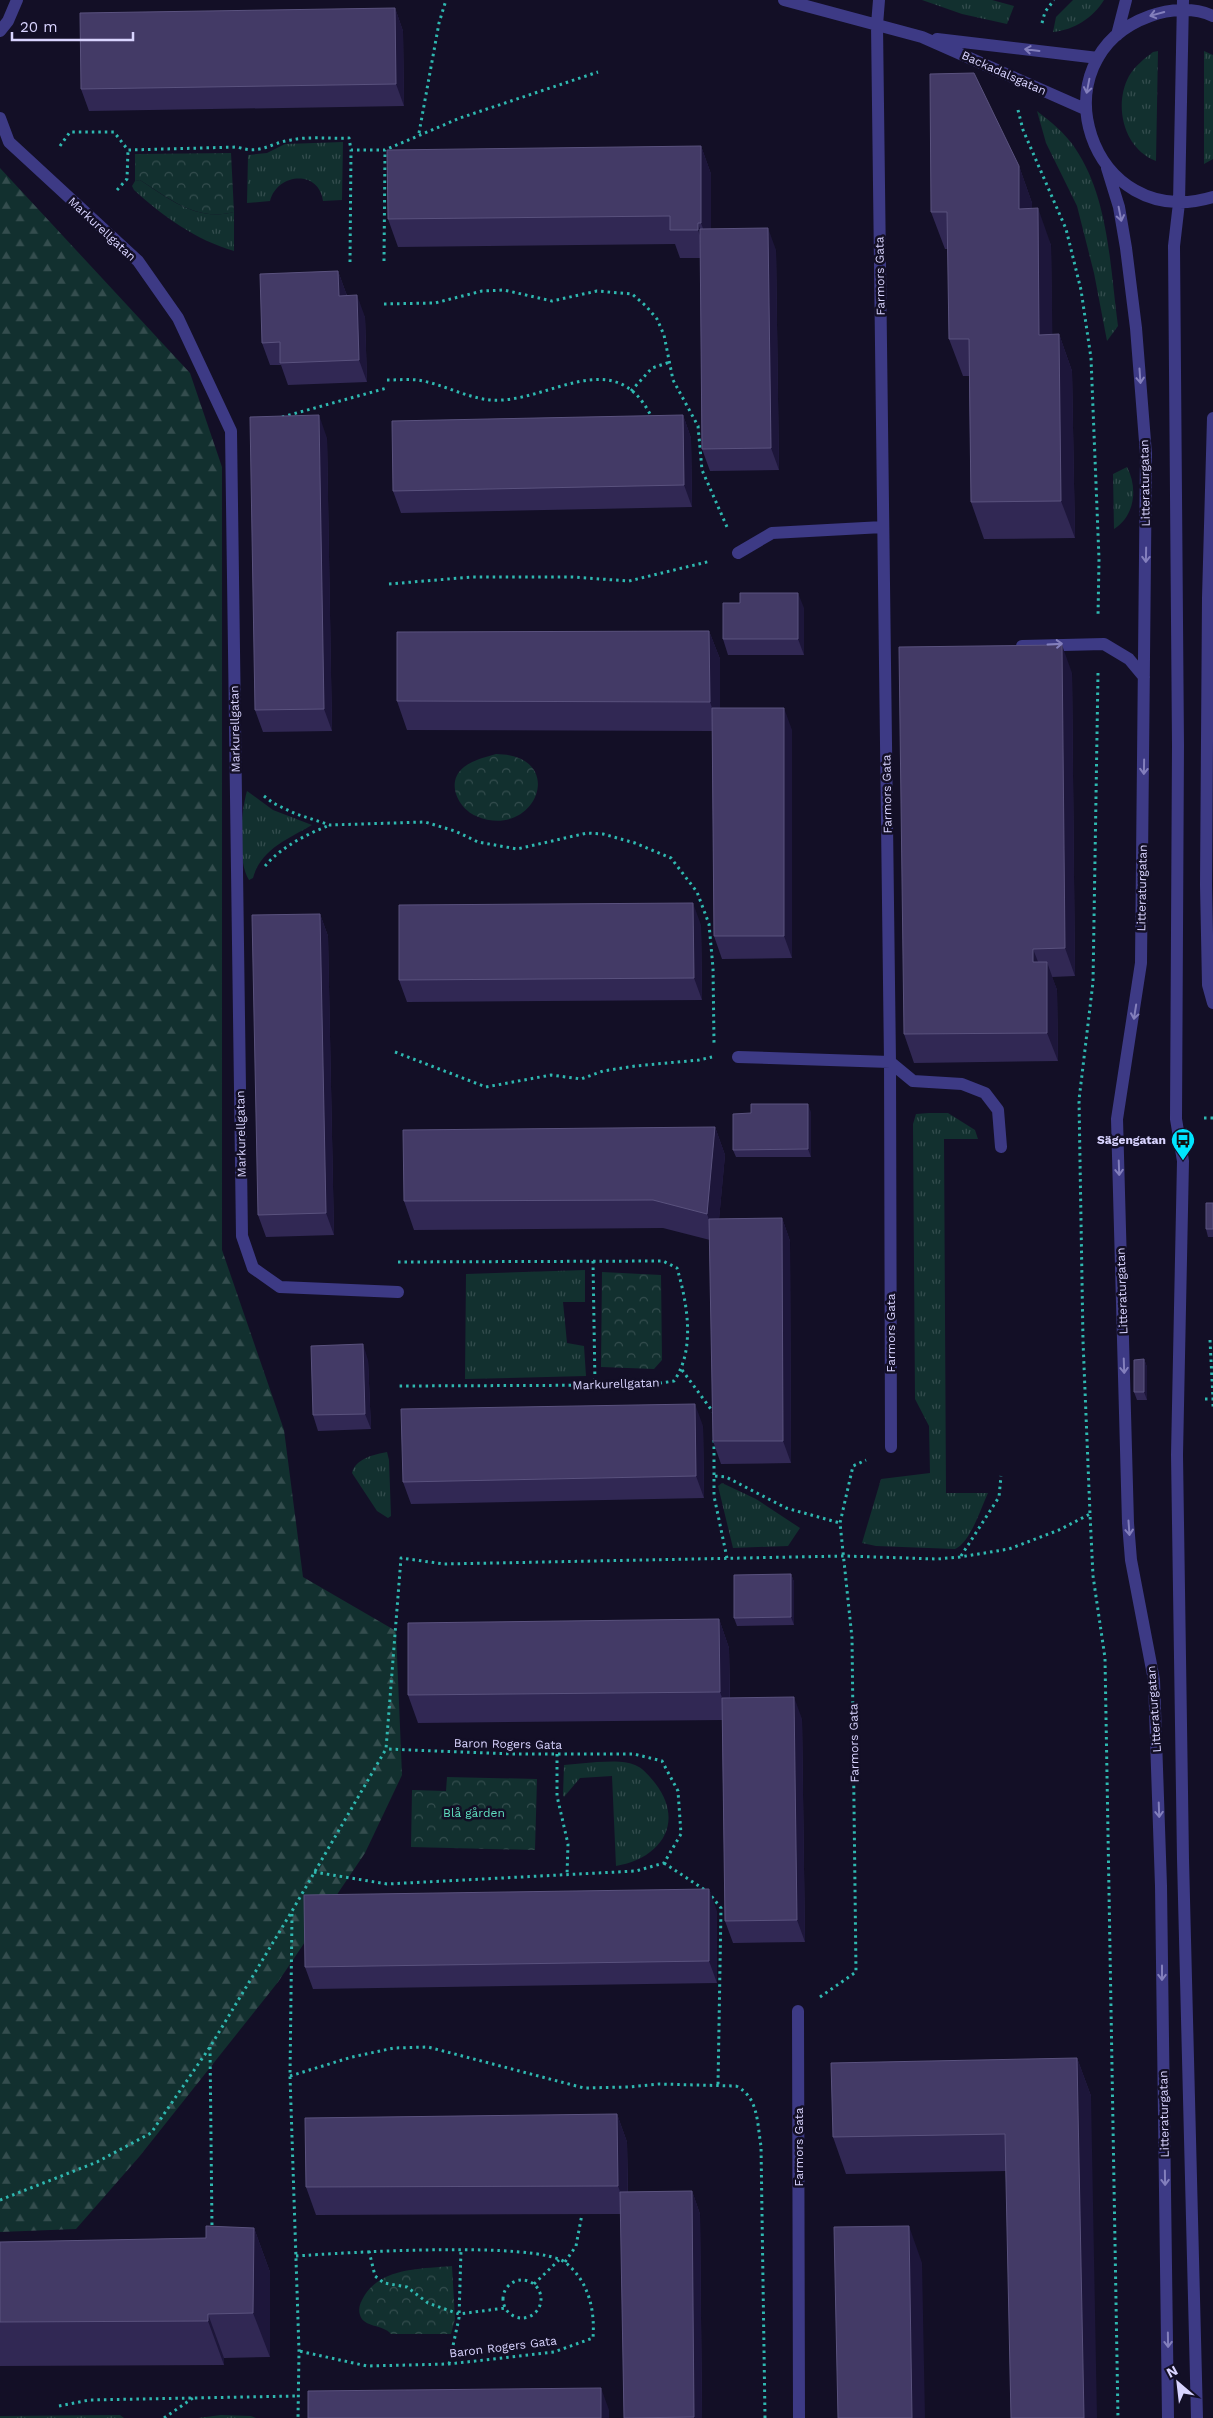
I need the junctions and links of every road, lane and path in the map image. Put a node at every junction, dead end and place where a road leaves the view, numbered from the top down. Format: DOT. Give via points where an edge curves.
graph roads {
  1 [pos="16,0"];
  2 [pos="446,0"];
  3 [pos="784,0"];
  4 [pos="879,0"];
  5 [pos="1054,0"];
  6 [pos="1126,0"];
  7 [pos="1183,5"];
  8 [pos="1213,16"];
  9 [pos="877,25"];
  10 [pos="0,31"];
  11 [pos="1117,35"];
  12 [pos="922,37"];
  13 [pos="1033,50"];
  14 [pos="1098,58"];
  15 [pos="598,72"];
  16 [pos="1024,82"];
  17 [pos="1085,109"];
  18 [pos="0,118"];
  19 [pos="419,134"];
  20 [pos="60,146"];
  21 [pos="128,150"];
  22 [pos="351,150"];
  23 [pos="385,150"];
  24 [pos="1106,168"];
  25 [pos="117,190"];
  26 [pos="1213,197"];
  27 [pos="1179,203"];
  28 [pos="384,261"];
  29 [pos="350,262"];
  30 [pos="384,304"];
  31 [pos="670,362"];
  32 [pos="387,380"];
  33 [pos="387,388"];
  34 [pos="630,391"];
  35 [pos="651,416"];
  36 [pos="277,418"];
  37 [pos="1213,418"];
  38 [pos="883,526"];
  39 [pos="738,553"];
  40 [pos="681,570"];
  41 [pos="390,584"];
  42 [pos="1098,644"];
  43 [pos="1006,647"];
  44 [pos="1144,677"];
  45 [pos="236,772"];
  46 [pos="330,825"];
  47 [pos="238,903"];
  48 [pos="1213,1003"];
  49 [pos="714,1046"];
  50 [pos="395,1052"];
  51 [pos="738,1057"];
  52 [pos="699,1060"];
  53 [pos="890,1062"];
  54 [pos="1001,1147"];
  55 [pos="398,1262"];
  56 [pos="593,1262"];
  57 [pos="398,1292"];
  58 [pos="682,1370"];
  59 [pos="595,1385"];
  60 [pos="400,1386"];
  61 [pos="1204,1399"];
  62 [pos="1213,1407"];
  63 [pos="713,1419"];
  64 [pos="714,1438"];
  65 [pos="891,1447"];
  66 [pos="714,1476"];
  67 [pos="1001,1476"];
  68 [pos="1090,1514"];
  69 [pos="840,1523"];
  70 [pos="844,1556"];
  71 [pos="960,1557"];
  72 [pos="727,1558"];
  73 [pos="386,1749"];
  74 [pos="557,1754"];
  75 [pos="664,1863"];
  76 [pos="314,1872"];
  77 [pos="567,1876"];
  78 [pos="292,1911"];
  79 [pos="798,2011"];
  80 [pos="210,2046"];
  81 [pos="290,2076"];
  82 [pos="718,2085"];
  83 [pos="0,2200"];
  84 [pos="582,2214"];
  85 [pos="212,2234"];
  86 [pos="461,2250"];
  87 [pos="369,2251"];
  88 [pos="296,2256"];
  89 [pos="560,2260"];
  90 [pos="565,2262"];
  91 [pos="534,2284"];
  92 [pos="504,2308"];
  93 [pos="458,2314"];
  94 [pos="299,2351"];
  95 [pos="449,2364"];
  96 [pos="298,2396"];
  97 [pos="194,2398"];
  98 [pos="59,2406"];
  99 [pos="169,2416"];
  100 [pos="164,2418"];
  101 [pos="298,2418"];
  102 [pos="765,2418"];
  103 [pos="800,2418"];
  104 [pos="1118,2418"];
  105 [pos="1168,2418"];
  106 [pos="1197,2418"];
  1 -- 10 [label="street" via="8,21"];
  2 -- 19 [label="path"];
  3 -- 9 [label="street, Backadalsgatan"];
  4 -- 9 [label="street, Farmors Gata"];
  5 -- 13 [label="path" via="1045,12"];
  6 -- 11 [label="street, Litteraturgatan"];
  7 -- 8 [label="street, Litteraturgatan"];
  7 -- 11 [label="street, Litteraturgatan, one-way" via="1136,21"];
  7 -- 27 [label="street"];
  9 -- 12 [label="street, Backadalsgatan"];
  9 -- 38 [label="street, Farmors Gata"];
  11 -- 14 [label="street, Litteraturgatan"];
  13 -- 12 [label="street, Backadalsgatan, one-way"];
  12 -- 16 [label="street, Backadalsgatan"];
  13 -- 14 [label="street, Backadalsgatan"];
  14 -- 17 [label="street, Litteraturgatan, one-way" via="1088,83"];
  15 -- 19 [label="path"];
  16 -- 17 [label="street, Backadalsgatan"];
  16 -- 42 [label="path" via="1017,106 1023,130 1066,229 1081,290 1091,358 1099,559"];
  17 -- 24 [label="street, Litteraturgatan" via="1095,150"];
  18 -- 45 [label="street, Markurellgatan" via="9,142 138,261 178,318 231,431"];
  19 -- 23 [label="path"];
  20 -- 21 [label="path" via="70,132 114,132"];
  21 -- 22 [label="path" via="238,146 248,150 269,148 290,140 349,138"];
  21 -- 25 [label="path" via="127,179"];
  22 -- 23 [label="path"];
  22 -- 29 [label="path"];
  23 -- 28 [label="path"];
  24 -- 27 [label="street, Litteraturgatan" via="1139,193"];
  24 -- 44 [label="street, Litteraturgatan, one-way" via="1119,207 1126,248 1146,454"];
  26 -- 27 [label="street, Litteraturgatan"];
  27 -- 106 [label="street" via="1174,246 1178,900 1176,1119 1183,1161 1177,1430 1183,1859"];
  30 -- 31 [label="path" via="435,303 482,290 504,290 552,301 597,291 632,294 657,319"];
  31 -- 34 [label="path" via="652,368"];
  31 -- 39 [label="path" via="673,380 698,426 702,470"];
  32 -- 34 [label="path" via="418,380 490,400 524,398 586,379 613,380"];
  33 -- 36 [label="path"];
  34 -- 35 [label="path"];
  37 -- 48 [label="street" via="1206,884 1208,984"];
  38 -- 39 [label="street" via="772,532"];
  38 -- 53 [label="street, Farmors Gata" via="889,649"];
  40 -- 41 [label="path" via="629,581 472,577"];
  43 -- 42 [label="street, one-way"];
  42 -- 44 [label="street" via="1117,650"];
  42 -- 68 [label="path" via="1093,982 1080,1100 1083,1342"];
  44 -- 105 [label="street, Litteraturgatan, one-way" via="1141,963 1117,1120 1128,1523 1131,1560 1154,1680 1161,1886"];
  45 -- 46 [label="path" via="273,803"];
  45 -- 47 [label="street, Markurellgatan"];
  46 -- 47 [label="path" via="272,858"];
  46 -- 49 [label="path" via="425,822 478,842 517,849 587,833 603,834 635,842 671,858 697,892 709,924 714,968"];
  47 -- 57 [label="street, Markurellgatan" via="242,1236 253,1268 280,1287"];
  50 -- 52 [label="path" via="486,1087 551,1075 581,1079 635,1066"];
  51 -- 53 [label="street"];
  53 -- 54 [label="street" via="913,1081 962,1084 985,1092 998,1110"];
  53 -- 65 [label="street, Farmors Gata"];
  55 -- 56 [label="path"];
  56 -- 58 [label="path" via="663,1262 677,1268 687,1321"];
  56 -- 59 [label="path"];
  58 -- 59 [label="path, Markurellgatan" via="674,1381 648,1385"];
  58 -- 63 [label="path" via="713,1410"];
  59 -- 60 [label="path, Markurellgatan"];
  61 -- 62 [label="path" via="1213,1399"];
  64 -- 66 [label="path"];
  65 -- 69 [label="path, Farmors Gata" via="853,1466"];
  66 -- 69 [label="path" via="726,1477 786,1508"];
  66 -- 72 [label="path" via="714,1496"];
  67 -- 71 [label="path" via="999,1497"];
  68 -- 71 [label="path" via="1009,1549"];
  68 -- 104 [label="path" via="1093,1576 1105,1658"];
  69 -- 70 [label="path, Farmors Gata"];
  70 -- 71 [label="path"];
  70 -- 72 [label="path"];
  70 -- 79 [label="path, Farmors Gata" via="852,1638 856,1972"];
  72 -- 73 [label="path" via="444,1564 401,1558"];
  73 -- 74 [label="path, Baron Rogers Gata"];
  73 -- 76 [label="path"];
  74 -- 75 [label="path, Baron Rogers Gata" via="634,1754 662,1762 678,1791 681,1834"];
  74 -- 77 [label="path" via="557,1796 568,1844"];
  75 -- 77 [label="path" via="636,1871"];
  75 -- 82 [label="path" via="708,1892 721,1908"];
  76 -- 77 [label="path" via="387,1884"];
  76 -- 78 [label="path"];
  78 -- 80 [label="path"];
  78 -- 81 [label="path"];
  79 -- 103 [label="street, Farmors Gata"];
  80 -- 83 [label="path" via="151,2133 97,2162"];
  80 -- 85 [label="path"];
  81 -- 82 [label="path" via="394,2048 428,2047 584,2088"];
  81 -- 88 [label="path"];
  82 -- 102 [label="path" via="736,2086 751,2097 760,2146"];
  84 -- 90 [label="path" via="576,2246"];
  86 -- 87 [label="path, Baron Rogers Gata"];
  86 -- 89 [label="path, Baron Rogers Gata" via="538,2253"];
  86 -- 93 [label="path"];
  87 -- 88 [label="path, Baron Rogers Gata"];
  87 -- 93 [label="path" via="375,2276 384,2283 407,2287 428,2303"];
  88 -- 94 [label="path"];
  89 -- 90 [label="path, Baron Rogers Gata"];
  89 -- 91 [label="path"];
  90 -- 95 [label="path, Baron Rogers Gata" via="585,2284 594,2316 594,2338 554,2352"];
  91 -- 92 [label="path" via="523,2280 508,2286 503,2297"];
  91 -- 92 [label="path" via="542,2299 530,2318 518,2319"];
  92 -- 93 [label="path"];
  93 -- 95 [label="path" via="457,2334"];
  94 -- 95 [label="path, Baron Rogers Gata" via="366,2366"];
  94 -- 96 [label="path"];
  96 -- 97 [label="path"];
  96 -- 101 [label="path"];
  97 -- 98 [label="path" via="89,2400"];
  97 -- 99 [label="path"];
  99 -- 100 [label="path"];
}
